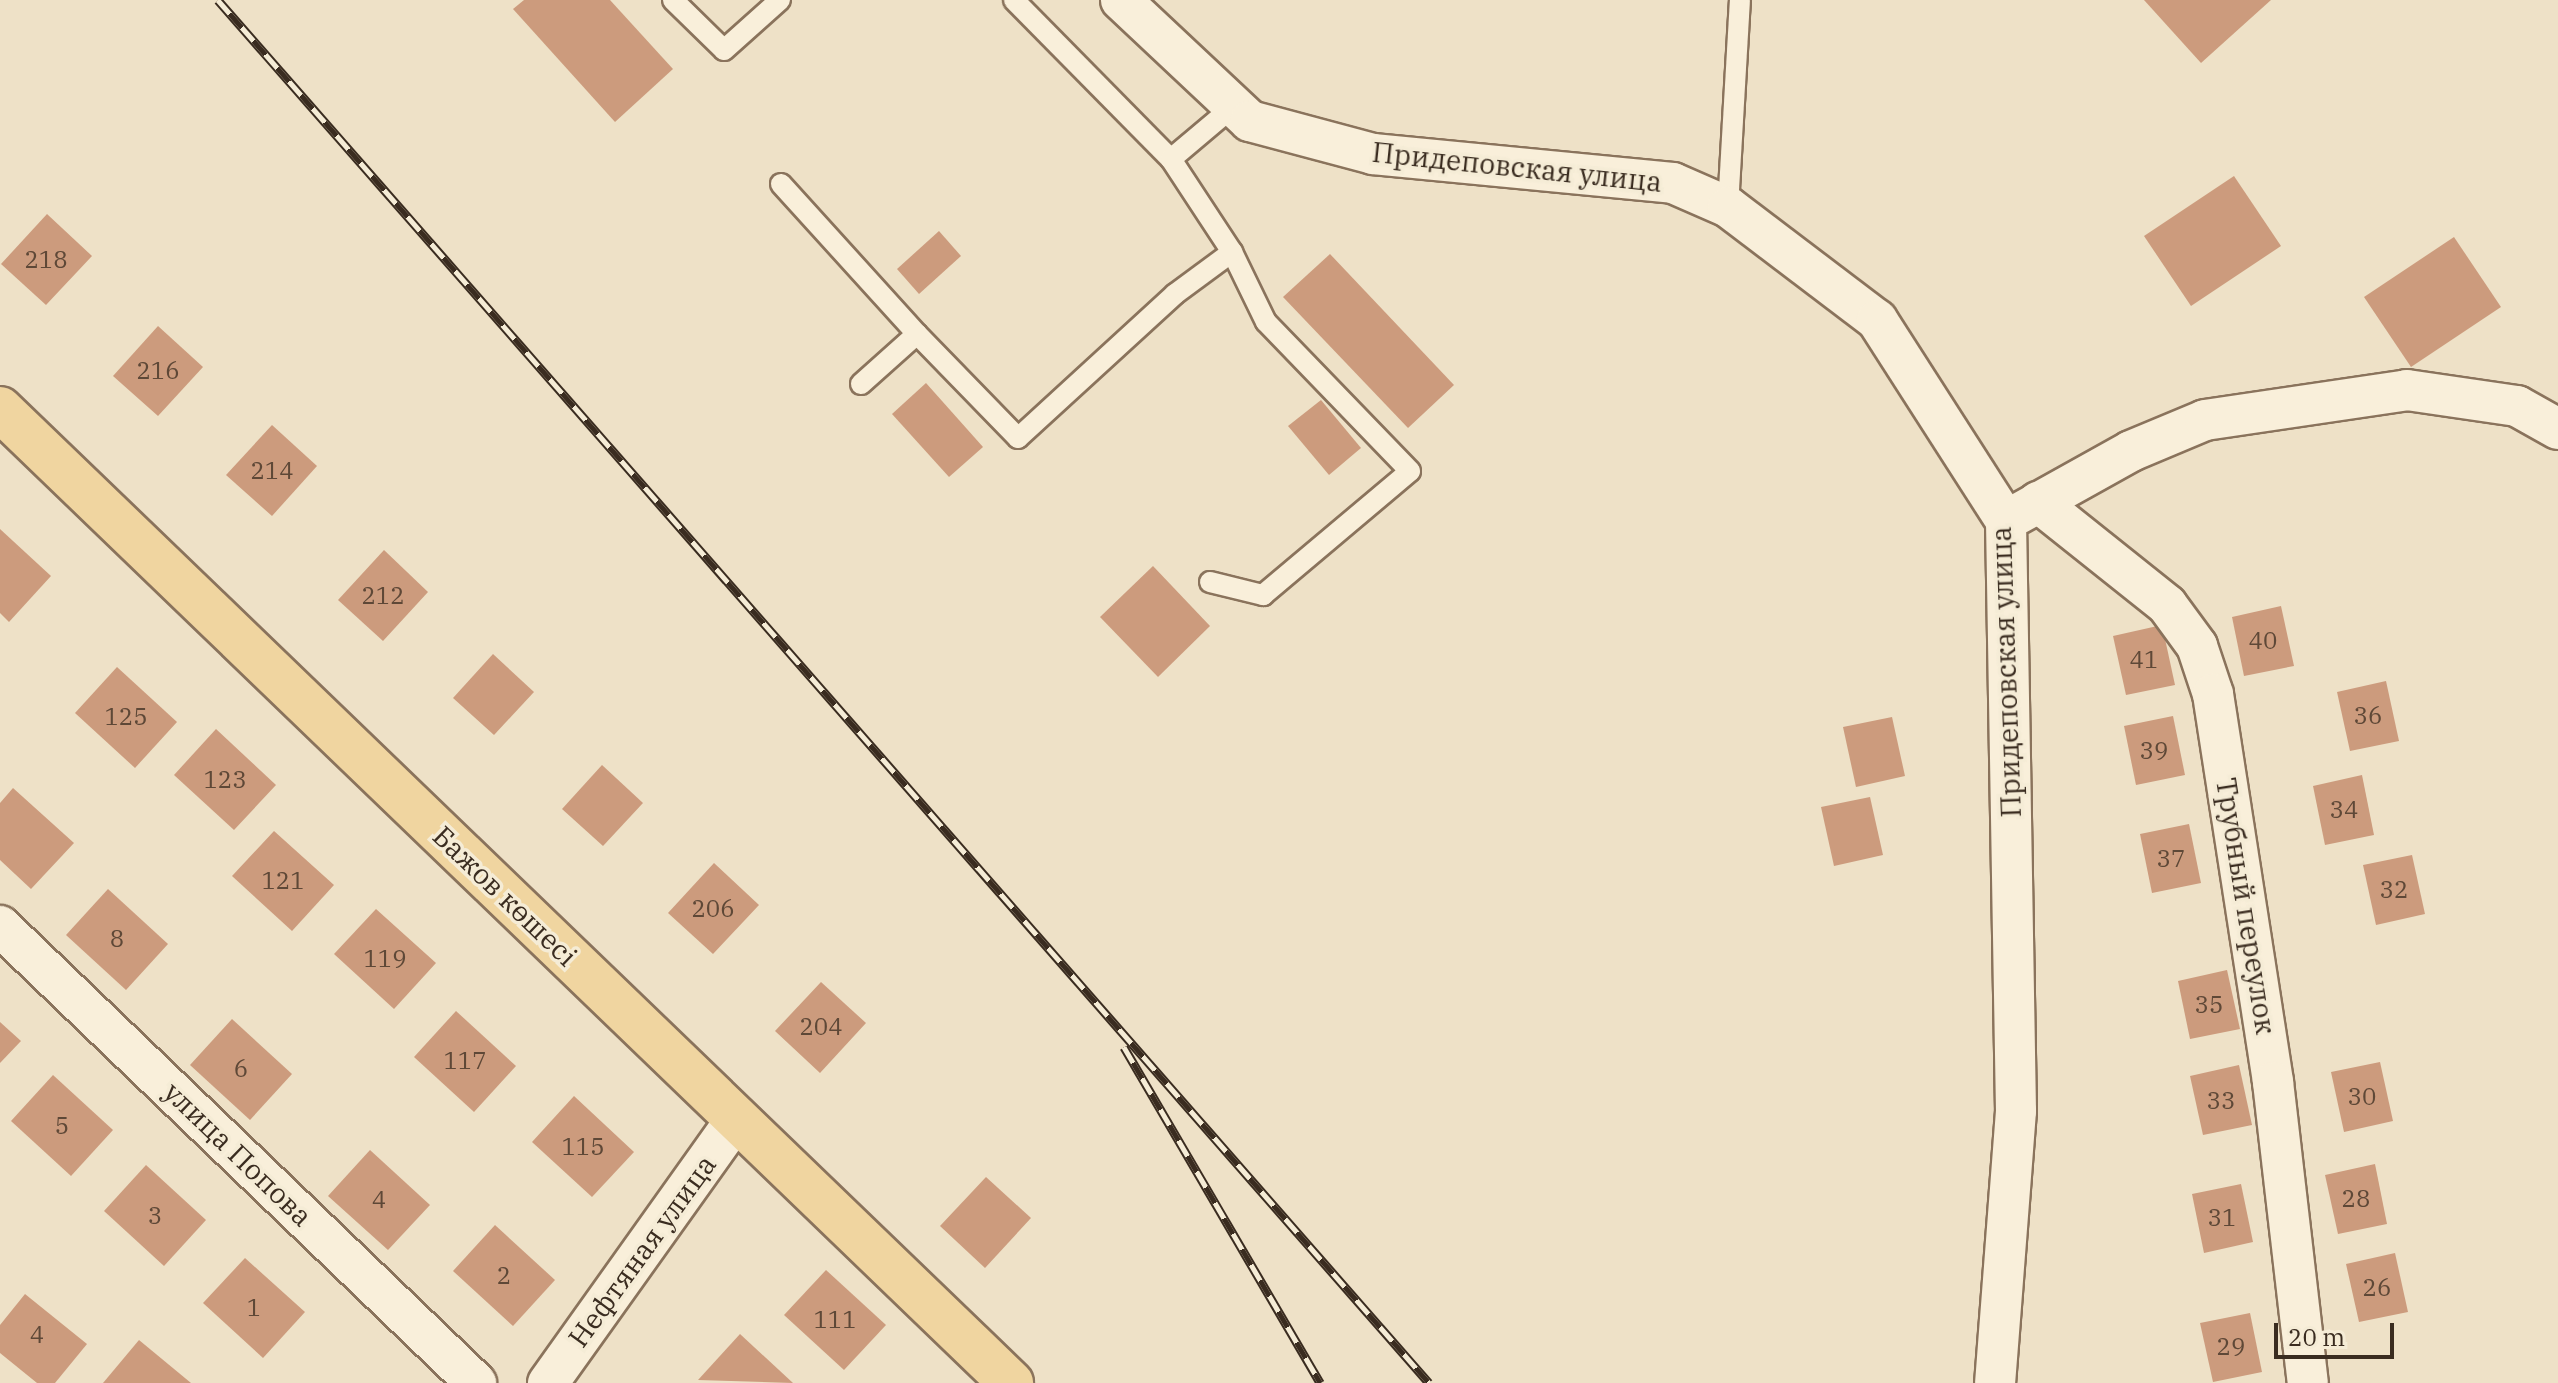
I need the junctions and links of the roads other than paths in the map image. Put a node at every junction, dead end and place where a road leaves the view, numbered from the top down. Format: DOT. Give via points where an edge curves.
graph roads {
  1 [pos="673,0"];
  2 [pos="780,0"];
  3 [pos="1014,0"];
  4 [pos="1121,0"];
  5 [pos="1740,0"];
  6 [pos="1234,106"];
  7 [pos="1171,159"];
  8 [pos="781,184"];
  9 [pos="1728,207"];
  10 [pos="1232,252"];
  11 [pos="917,334"];
  12 [pos="861,384"];
  13 [pos="0,409"];
  14 [pos="2558,429"];
  15 [pos="2022,511"];
  16 [pos="1210,582"];
  17 [pos="0,926"];
  18 [pos="736,1119"];
  19 [pos="476,1383"];
  20 [pos="548,1383"];
  21 [pos="1011,1383"];
  22 [pos="1995,1383"];
  23 [pos="2308,1383"];
  1 -- 2 [label="lane" via="724,50"];
  3 -- 7 [label="lane"];
  4 -- 6 [label="street, Придеповская улица"];
  5 -- 9 [label="lane"];
  6 -- 7 [label="lane"];
  6 -- 9 [label="street, Придеповская улица" via="1250,121 1373,154 1673,183"];
  7 -- 10 [label="lane"];
  8 -- 11 [label="lane"];
  9 -- 15 [label="street, Придеповская улица" via="1877,320"];
  10 -- 11 [label="lane" via="1175,294 1018,438"];
  10 -- 16 [label="lane" via="1266,322 1410,471 1263,595"];
  11 -- 12 [label="lane"];
  13 -- 18 [label="main road, Бажов көшесі"];
  14 -- 15 [label="street" via="2517,406 2407,390 2205,420 2131,451"];
  15 -- 22 [label="street, Придеповская улица" via="2016,1111"];
  15 -- 23 [label="street, Трубный переулок" via="2167,605 2197,646 2213,694 2273,1082"];
  17 -- 19 [label="street, улица Попова"];
  18 -- 20 [label="street, Нефтяная улица"];
  18 -- 21 [label="main road, Бажов көшесі"];
}
